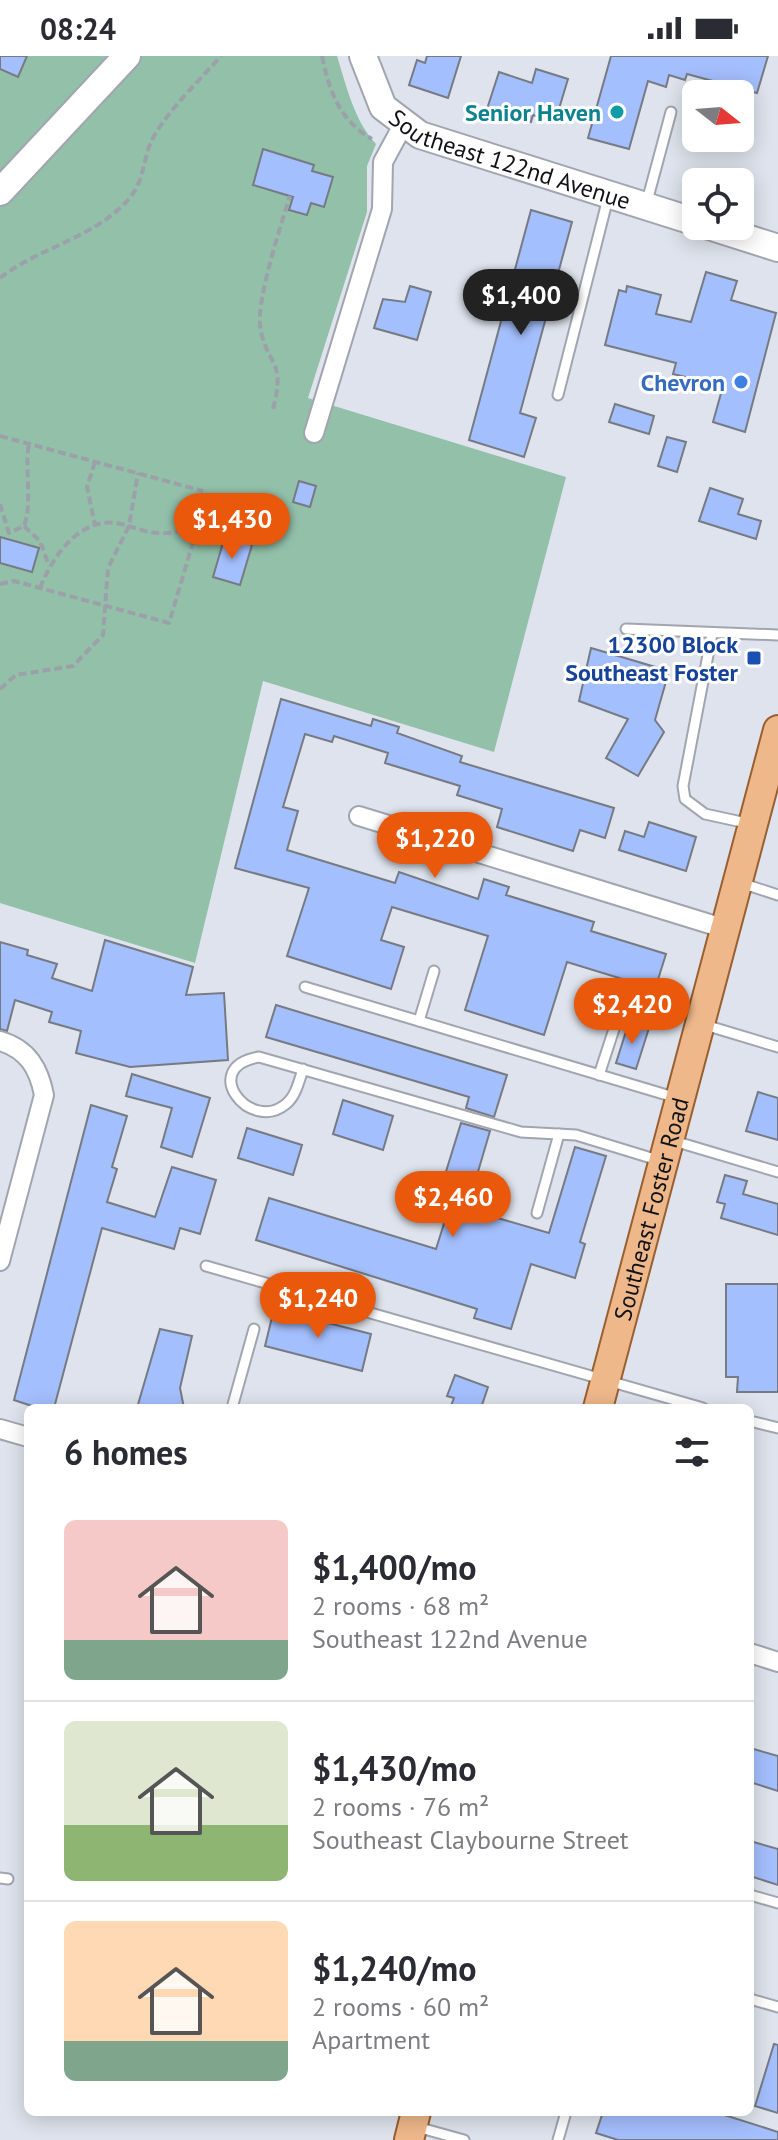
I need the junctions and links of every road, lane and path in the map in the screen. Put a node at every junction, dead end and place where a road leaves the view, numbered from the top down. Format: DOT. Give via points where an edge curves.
graph roads {
  1 [pos="127,56"];
  2 [pos="221,56"];
  3 [pos="322,56"];
  4 [pos="363,56"];
  5 [pos="671,112"];
  6 [pos="403,125"];
  7 [pos="374,141"];
  8 [pos="0,192"];
  9 [pos="608,195"];
  10 [pos="290,196"];
  11 [pos="645,206"];
  12 [pos="682,218"];
  13 [pos="753,240"];
  14 [pos="778,248"];
  15 [pos="0,278"];
  16 [pos="558,395"];
  17 [pos="273,409"];
  18 [pos="314,433"];
  19 [pos="0,436"];
  20 [pos="29,444"];
  21 [pos="95,461"];
  22 [pos="138,473"];
  23 [pos="203,491"];
  24 [pos="0,504"];
  25 [pos="202,512"];
  26 [pos="95,525"];
  27 [pos="24,526"];
  28 [pos="129,526"];
  29 [pos="196,531"];
  30 [pos="49,566"];
  31 [pos="0,584"];
  32 [pos="40,588"];
  33 [pos="106,606"];
  34 [pos="626,629"];
  35 [pos="712,634"];
  36 [pos="778,635"];
  37 [pos="0,689"];
  38 [pos="776,745"];
  39 [pos="359,816"];
  40 [pos="753,825"];
  41 [pos="738,882"];
  42 [pos="778,895"];
  43 [pos="726,929"];
  44 [pos="434,971"];
  45 [pos="305,987"];
  46 [pos="419,1021"];
  47 [pos="700,1023"];
  48 [pos="615,1026"];
  49 [pos="0,1041"];
  50 [pos="778,1047"];
  51 [pos="303,1069"];
  52 [pos="599,1075"];
  53 [pos="681,1099"];
  54 [pos="559,1134"];
  55 [pos="667,1151"];
  56 [pos="778,1172"];
  57 [pos="537,1213"];
  58 [pos="0,1261"];
  59 [pos="206,1266"];
  60 [pos="254,1329"];
  61 [pos="602,1395"];
  62 [pos="233,1404"];
  63 [pos="672,1404"];
  64 [pos="754,1422"];
  65 [pos="778,1428"];
  66 [pos="0,1429"];
  67 [pos="24,1436"];
  68 [pos="754,1654"];
  69 [pos="778,1662"];
  70 [pos="754,1896"];
  71 [pos="778,1903"];
  72 [pos="754,2000"];
  73 [pos="778,2007"];
  74 [pos="565,2116"];
  75 [pos="412,2126"];
  76 [pos="464,2140"];
  77 [pos="558,2140"];
  1 -- 8 [label="street"];
  2 -- 15 [label="path" via="163,123 152,140 146,170 122,206 97,226 23,260"];
  3 -- 7 [label="path" via="326,78 348,123"];
  4 -- 6 [label="street, Southeast 122nd Avenue" via="374,92"];
  5 -- 11 [label="lane"];
  6 -- 9 [label="street, Southeast 122nd Avenue" via="442,143"];
  6 -- 18 [label="street" via="383,162 382,209"];
  9 -- 11 [label="street, Southeast 122nd Avenue"];
  9 -- 16 [label="lane"];
  10 -- 17 [label="path" via="261,309 260,327 280,375"];
  11 -- 12 [label="street, Southeast 122nd Avenue"];
  13 -- 14 [label="street"];
  19 -- 20 [label="path"];
  20 -- 21 [label="path"];
  20 -- 27 [label="path"];
  21 -- 22 [label="path"];
  21 -- 26 [label="path" via="87,487"];
  22 -- 23 [label="path"];
  22 -- 28 [label="path"];
  24 -- 27 [label="path" via="9,533"];
  25 -- 29 [label="path"];
  26 -- 28 [label="path"];
  26 -- 30 [label="path" via="60,549"];
  27 -- 30 [label="path" via="40,541"];
  28 -- 29 [label="path" via="160,534"];
  28 -- 33 [label="path" via="108,568"];
  29 -- 33 [label="path" via="169,623"];
  30 -- 32 [label="path"];
  31 -- 32 [label="path" via="14,581"];
  32 -- 33 [label="path"];
  33 -- 37 [label="path" via="103,635 73,666 16,675"];
  34 -- 35 [label="lane"];
  35 -- 36 [label="lane"];
  35 -- 40 [label="lane" via="683,786 685,799 705,814"];
  38 -- 40 [label="main road, Southeast Foster Road"];
  39 -- 43 [label="street"];
  40 -- 41 [label="main road, Southeast Foster Road"];
  41 -- 42 [label="lane"];
  41 -- 43 [label="main road, Southeast Foster Road"];
  43 -- 47 [label="main road, Southeast Foster Road"];
  44 -- 46 [label="lane"];
  45 -- 46 [label="lane"];
  46 -- 52 [label="lane"];
  47 -- 50 [label="lane"];
  47 -- 53 [label="main road, Southeast Foster Road"];
  48 -- 52 [label="lane"];
  49 -- 58 [label="street" via="30,1059 44,1095"];
  51 -- 51 [label="lane" via="259,1057 246,1059 232,1074 230,1089 247,1106 276,1109 288,1103"];
  51 -- 54 [label="lane" via="521,1132"];
  52 -- 53 [label="lane"];
  53 -- 55 [label="main road, Southeast Foster Road"];
  54 -- 55 [label="lane"];
  54 -- 57 [label="lane"];
  55 -- 56 [label="lane"];
  55 -- 61 [label="main road, Southeast Foster Road"];
  59 -- 61 [label="lane"];
  60 -- 62 [label="lane"];
  61 -- 63 [label="lane"];
  64 -- 65 [label="lane"];
  66 -- 67 [label="street"];
  68 -- 69 [label="street"];
  70 -- 71 [label="lane"];
  72 -- 73 [label="lane"];
  74 -- 77 [label="lane"];
  75 -- 76 [label="lane"];
}
